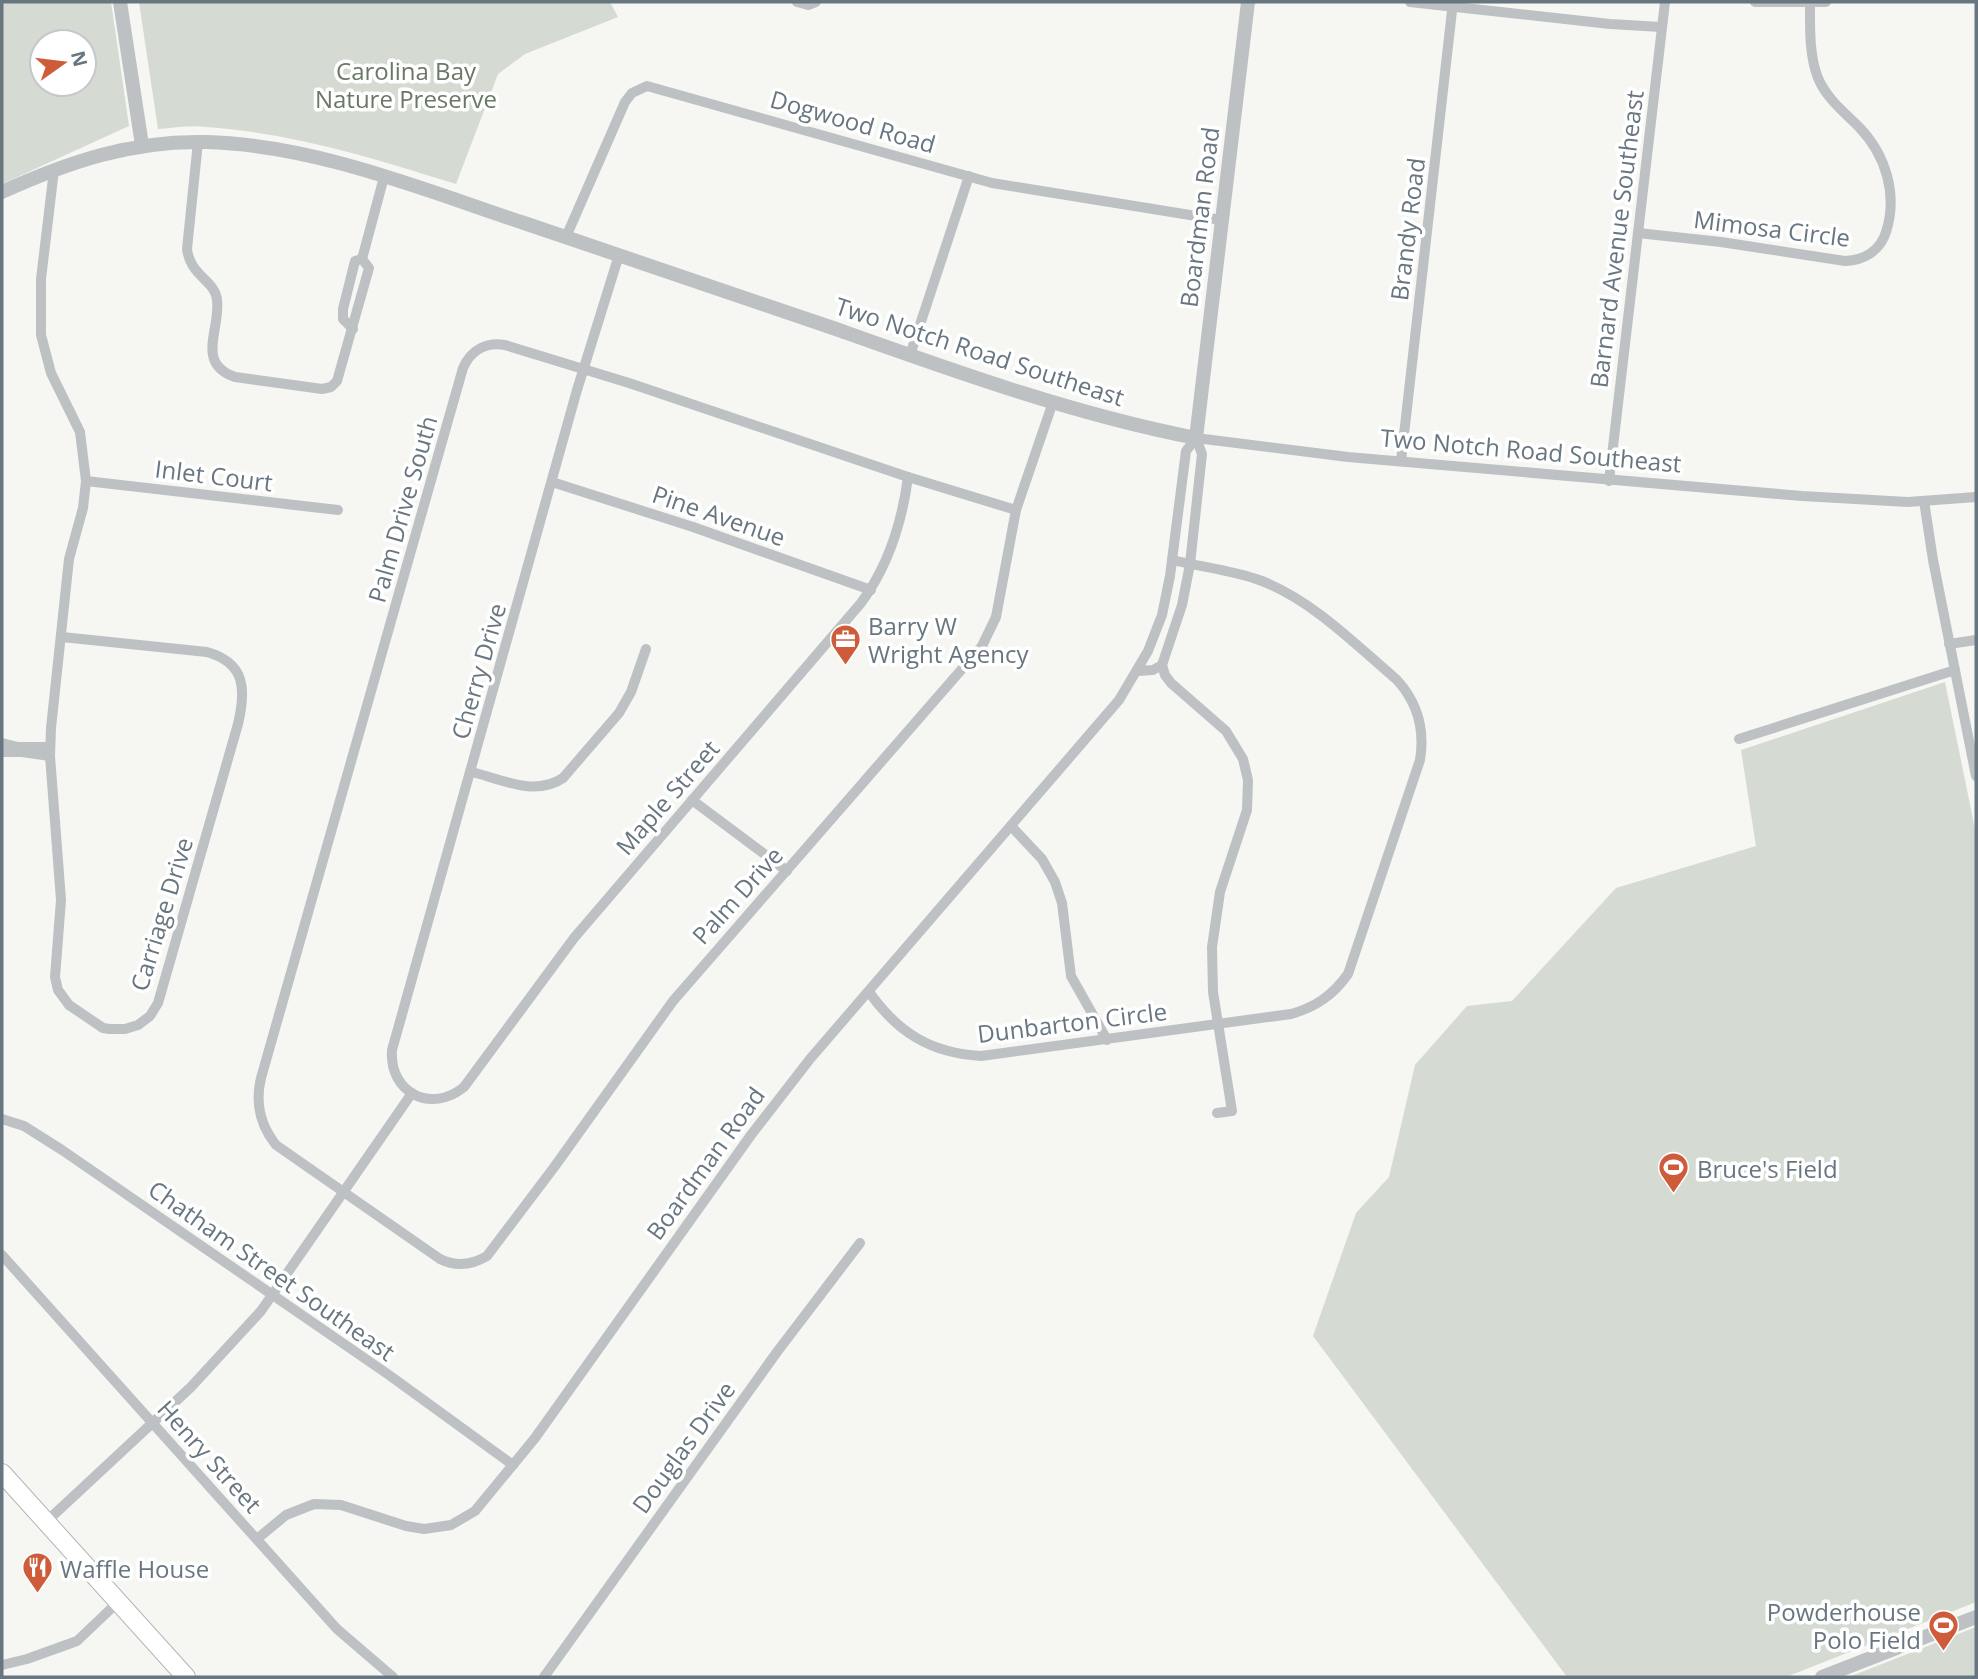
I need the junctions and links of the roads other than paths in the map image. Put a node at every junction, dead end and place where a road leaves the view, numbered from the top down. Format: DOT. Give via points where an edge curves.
graph roads {
  1 [pos="120,2"];
  2 [pos="797,2"];
  3 [pos="816,2"];
  4 [pos="1248,2"];
  5 [pos="1410,2"];
  6 [pos="1664,2"];
  7 [pos="1755,2"];
  8 [pos="1826,2"];
  9 [pos="1452,3"];
  10 [pos="1810,3"];
  11 [pos="1661,27"];
  12 [pos="198,142"];
  13 [pos="142,145"];
  14 [pos="54,170"];
  15 [pos="969,176"];
  16 [pos="384,177"];
  17 [pos="2,192"];
  18 [pos="1222,220"];
  19 [pos="1638,233"];
  20 [pos="566,237"];
  21 [pos="619,255"];
  22 [pos="910,355"];
  23 [pos="584,368"];
  24 [pos="1053,402"];
  25 [pos="1196,438"];
  26 [pos="1401,461"];
  27 [pos="908,477"];
  28 [pos="86,481"];
  29 [pos="1609,481"];
  30 [pos="552,482"];
  31 [pos="1976,498"];
  32 [pos="1924,501"];
  33 [pos="338,510"];
  34 [pos="1016,510"];
  35 [pos="1172,560"];
  36 [pos="1190,564"];
  37 [pos="871,590"];
  38 [pos="62,637"];
  39 [pos="1976,640"];
  40 [pos="1949,645"];
  41 [pos="646,649"];
  42 [pos="1162,665"];
  43 [pos="1955,670"];
  44 [pos="1138,671"];
  45 [pos="1739,739"];
  46 [pos="2,743"];
  47 [pos="2,751"];
  48 [pos="50,752"];
  49 [pos="472,772"];
  50 [pos="1976,776"];
  51 [pos="692,800"];
  52 [pos="1011,826"];
  53 [pos="787,872"];
  54 [pos="869,992"];
  55 [pos="1218,1025"];
  56 [pos="1107,1040"];
  57 [pos="412,1093"];
  58 [pos="1217,1113"];
  59 [pos="2,1119"];
  60 [pos="344,1192"];
  61 [pos="860,1243"];
  62 [pos="2,1255"];
  63 [pos="272,1296"];
  64 [pos="152,1422"];
  65 [pos="513,1465"];
  66 [pos="2,1473"];
  67 [pos="46,1522"];
  68 [pos="257,1539"];
  69 [pos="118,1602"];
  70 [pos="1976,1617"];
  71 [pos="2,1665"];
  72 [pos="186,1677"];
  73 [pos="393,1677"];
  74 [pos="544,1677"];
  75 [pos="1822,1677"];
  1 -- 13 [label="street"];
  2 -- 3 [label="street"];
  4 -- 18 [label="street, Boardman Road"];
  5 -- 9 [label="street"];
  6 -- 11 [label="street, Barnard Avenue Southeast"];
  7 -- 10 [label="street"];
  8 -- 10 [label="street"];
  9 -- 11 [label="street" via="1586,22"];
  9 -- 26 [label="street, Brandy Road"];
  10 -- 19 [label="street, Mimosa Circle" via="1817,75 1834,103 1874,147 1887,176 1889,219 1878,247 1859,259 1845,261"];
  11 -- 19 [label="street, Barnard Avenue Southeast"];
  12 -- 13 [label="street, Two Notch Road Southeast"];
  12 -- 16 [label="street, Two Notch Road Southeast" via="274,149"];
  12 -- 16 [label="street" via="188,259 215,290 218,302 211,354 223,373 235,377 322,389 337,381 369,268 362,259"];
  13 -- 14 [label="street, Two Notch Road Southeast"];
  14 -- 17 [label="street, Two Notch Road Southeast"];
  14 -- 28 [label="street, Carriage Drive" via="42,267 41,335 51,373 80,432"];
  15 -- 18 [label="street, Dogwood Road"];
  15 -- 20 [label="street, Dogwood Road" via="647,86 625,102"];
  15 -- 22 [label="street"];
  16 -- 20 [label="street, Two Notch Road Southeast"];
  18 -- 25 [label="street, Boardman Road"];
  19 -- 29 [label="street, Barnard Avenue Southeast"];
  20 -- 21 [label="street, Two Notch Road Southeast"];
  21 -- 22 [label="street, Two Notch Road Southeast"];
  21 -- 23 [label="street, Cherry Drive"];
  22 -- 24 [label="street, Two Notch Road Southeast"];
  23 -- 27 [label="street, Palm Drive South"];
  23 -- 30 [label="street, Cherry Drive"];
  23 -- 60 [label="street, Palm Drive South" via="499,344 480,348 463,368 259,1087 259,1113 271,1138"];
  24 -- 25 [label="street, Two Notch Road Southeast"];
  24 -- 34 [label="street, Palm Drive"];
  25 -- 26 [label="street, Two Notch Road Southeast"];
  25 -- 35 [label="street, Boardman Road" via="1186,452"];
  25 -- 36 [label="street, Boardman Road" via="1202,454"];
  26 -- 29 [label="street, Two Notch Road Southeast"];
  27 -- 34 [label="street, Palm Drive South"];
  27 -- 37 [label="street, Maple Street" via="897,531"];
  28 -- 33 [label="street, Inlet Court"];
  28 -- 38 [label="street, Carriage Drive" via="69,559"];
  29 -- 32 [label="street, Two Notch Road Southeast" via="1883,502"];
  30 -- 37 [label="street, Pine Avenue"];
  30 -- 49 [label="street, Cherry Drive"];
  31 -- 32 [label="street, Two Notch Road Southeast"];
  32 -- 40 [label="street"];
  34 -- 53 [label="street, Palm Drive" via="996,617 982,646"];
  35 -- 36 [label="street, Dunbarton Circle"];
  35 -- 44 [label="street, Boardman Road" via="1161,615"];
  36 -- 42 [label="street, Boardman Road"];
  36 -- 55 [label="street, Dunbarton Circle" via="1259,580 1313,610 1402,686 1417,711 1422,740 1420,760 1348,974 1327,997 1301,1012"];
  37 -- 51 [label="street, Maple Street"];
  38 -- 48 [label="street, Carriage Drive"];
  38 -- 48 [label="street, Carriage Drive" via="207,652 233,667 243,686 238,724 158,1003 150,1016 132,1028 103,1028 69,1005 58,990 55,970 61,900"];
  39 -- 40 [label="street"];
  40 -- 43 [label="street"];
  41 -- 49 [label="street" via="619,713 557,782 529,787"];
  42 -- 44 [label="street"];
  42 -- 55 [label="street" via="1171,682 1226,731 1238,749 1248,780 1247,810 1213,929"];
  43 -- 45 [label="street"];
  43 -- 50 [label="street"];
  44 -- 52 [label="street, Boardman Road" via="1119,700"];
  46 -- 48 [label="street"];
  47 -- 48 [label="street"];
  49 -- 57 [label="street, Cherry Drive" via="392,1050 394,1071"];
  51 -- 53 [label="street"];
  51 -- 57 [label="street, Maple Street" via="575,938 464,1087 439,1099"];
  52 -- 54 [label="street, Boardman Road"];
  52 -- 56 [label="street" via="1042,859 1055,882 1071,976"];
  53 -- 60 [label="street, Palm Drive" via="673,1001 487,1256 467,1264 446,1262"];
  54 -- 56 [label="street, Dunbarton Circle" via="904,1030 948,1052 994,1055"];
  54 -- 65 [label="street, Boardman Road" via="751,1135"];
  55 -- 56 [label="street, Dunbarton Circle"];
  55 -- 58 [label="street" via="1232,1111"];
  57 -- 60 [label="street"];
  59 -- 63 [label="street, Chatham Street Southeast" via="30,1129"];
  60 -- 63 [label="street"];
  61 -- 74 [label="street, Douglas Drive"];
  62 -- 64 [label="street, Henry Street"];
  63 -- 64 [label="street" via="215,1363"];
  63 -- 65 [label="street, Chatham Street Southeast"];
  64 -- 67 [label="street"];
  64 -- 68 [label="street, Henry Street"];
  65 -- 68 [label="street, Boardman Road" via="475,1511 452,1525 415,1528 323,1503 296,1509"];
  66 -- 67 [label="main road"];
  67 -- 69 [label="main road"];
  68 -- 73 [label="street, Henry Street" via="337,1629"];
  69 -- 71 [label="street" via="77,1641"];
  69 -- 72 [label="main road"];
  70 -- 75 [label="street"];
}
